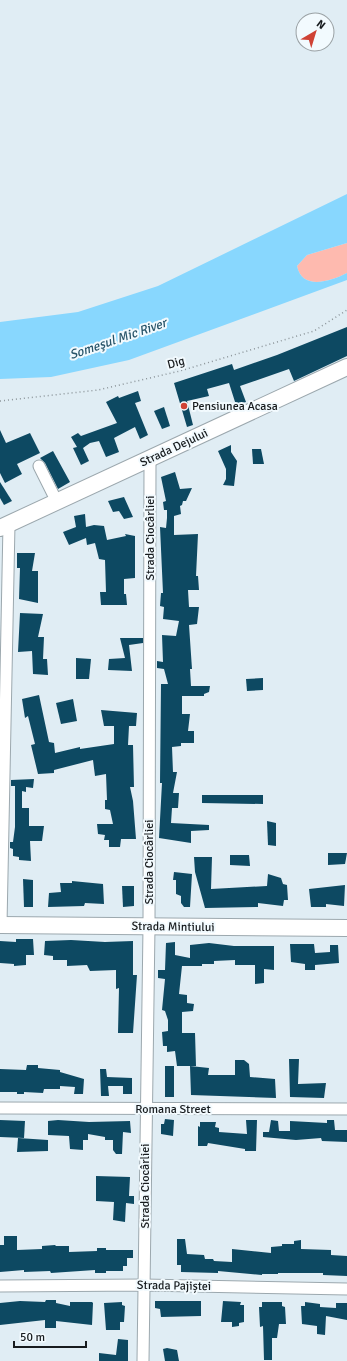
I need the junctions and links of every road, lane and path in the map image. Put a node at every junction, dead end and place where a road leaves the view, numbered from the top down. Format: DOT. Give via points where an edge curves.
graph roads {
  1 [pos="347,310"];
  2 [pos="347,367"];
  3 [pos="0,401"];
  4 [pos="150,458"];
  5 [pos="39,466"];
  6 [pos="57,502"];
  7 [pos="5,526"];
  8 [pos="0,925"];
  9 [pos="149,927"];
  10 [pos="347,928"];
  11 [pos="0,1108"];
  12 [pos="145,1109"];
  13 [pos="347,1109"];
  14 [pos="144,1285"];
  15 [pos="0,1286"];
  16 [pos="347,1289"];
  17 [pos="143,1361"];
  1 -- 3 [label="path, Dig" via="314,330 180,371 98,390"];
  2 -- 4 [label="main road, Strada Dejului"];
  4 -- 6 [label="main road, Strada Dejului"];
  4 -- 9 [label="street, Strada Ciocârliei"];
  5 -- 6 [label="street"];
  6 -- 7 [label="main road, Strada Dejului"];
  7 -- 8 [label="street"];
  8 -- 9 [label="main road, Strada Mintiului"];
  9 -- 10 [label="main road, Strada Mintiului"];
  9 -- 12 [label="street, Strada Ciocârliei"];
  11 -- 12 [label="street, Romana Street"];
  12 -- 13 [label="street, Romana Street"];
  12 -- 14 [label="street, Strada Ciocârliei"];
  14 -- 15 [label="street, Strada Pajiștei"];
  14 -- 16 [label="street, Strada Pajiștei"];
  14 -- 17 [label="street, Strada Ciocârliei"];
}
